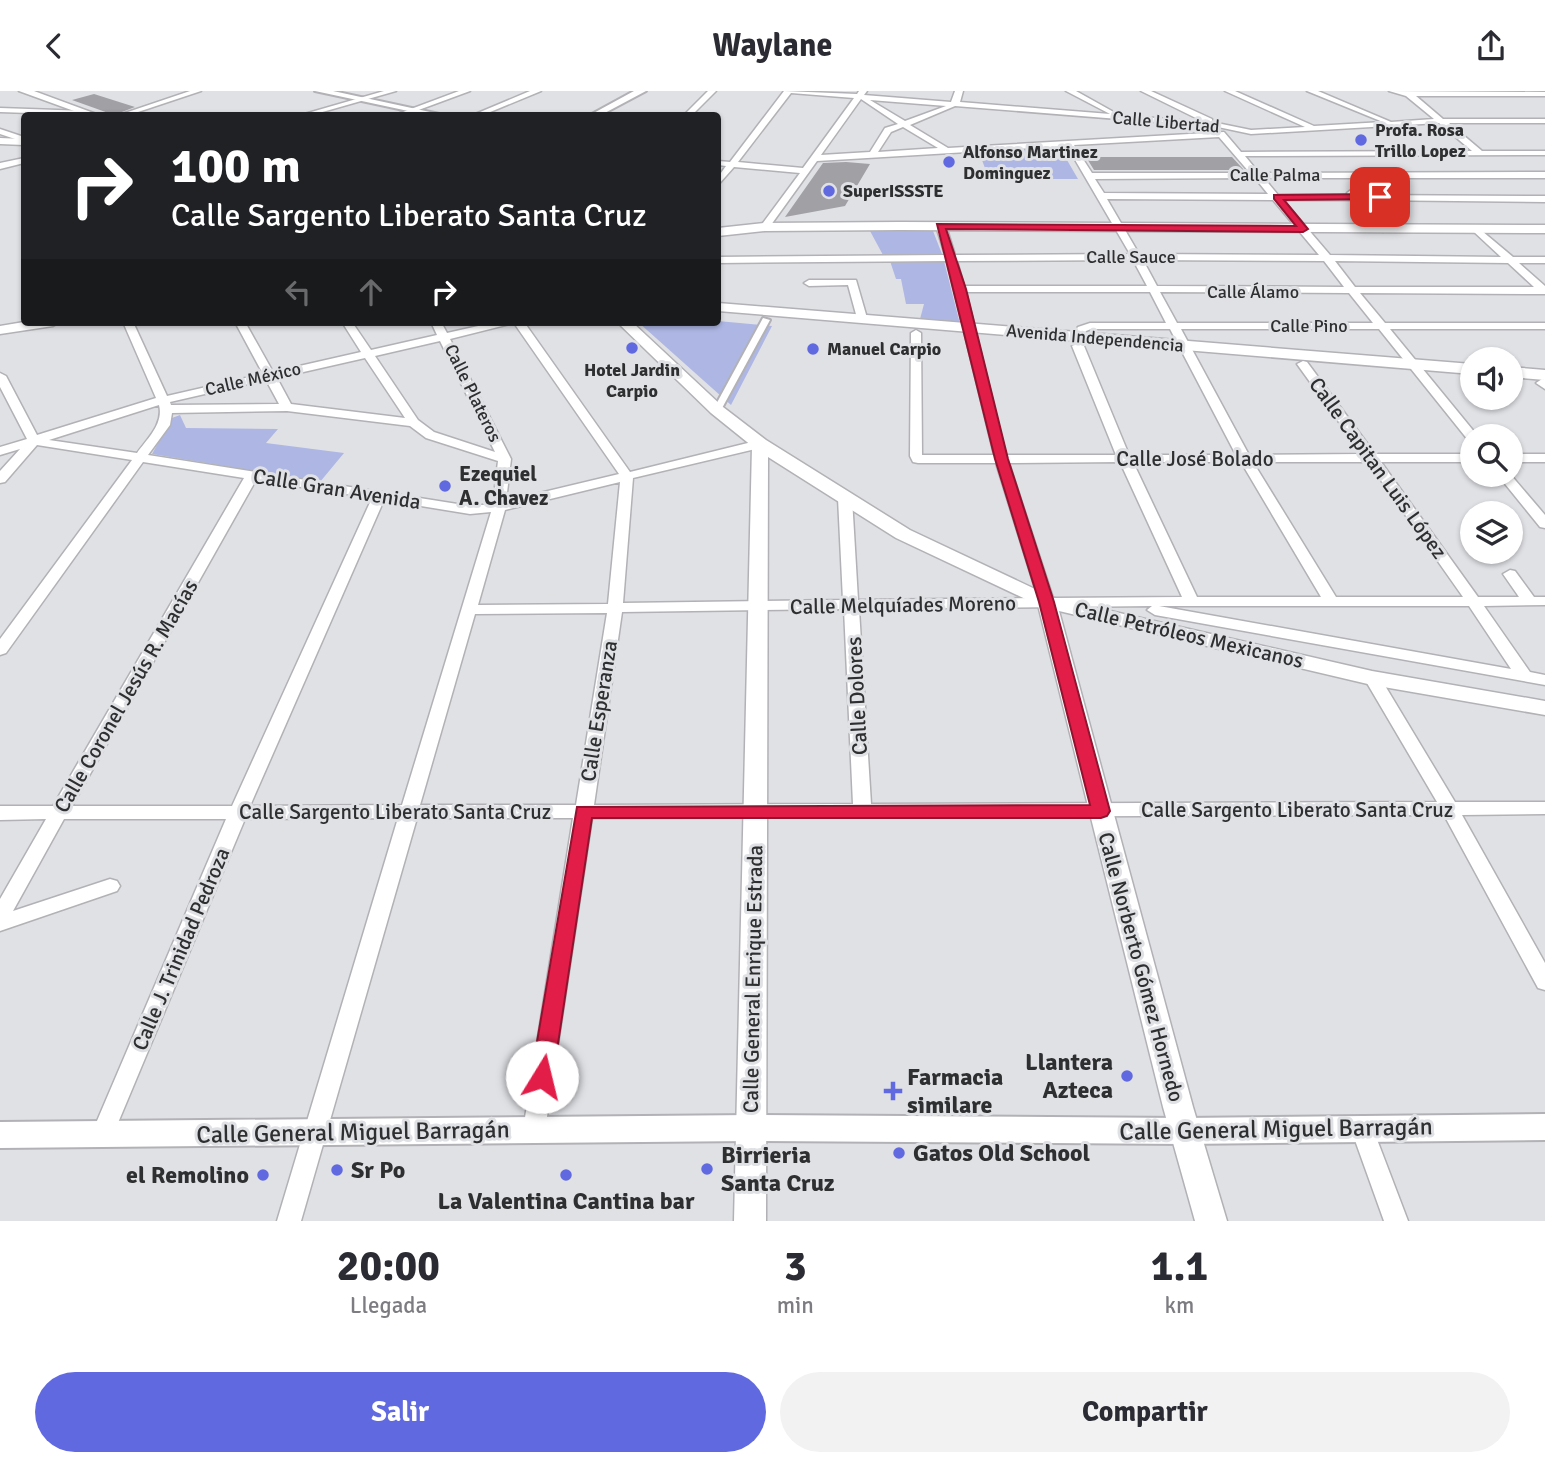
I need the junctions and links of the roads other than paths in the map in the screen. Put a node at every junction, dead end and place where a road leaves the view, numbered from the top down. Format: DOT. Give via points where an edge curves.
graph roads {
  1 [pos="24,91"];
  2 [pos="197,91"];
  3 [pos="320,91"];
  4 [pos="392,91"];
  5 [pos="466,91"];
  6 [pos="537,91"];
  7 [pos="641,91"];
  8 [pos="651,91"];
  9 [pos="712,91"];
  10 [pos="788,91"];
  11 [pos="851,91"];
  12 [pos="959,91"];
  13 [pos="1070,91"];
  14 [pos="1145,91"];
  15 [pos="1229,91"];
  16 [pos="1311,91"];
  17 [pos="1393,91"];
  18 [pos="1406,92"];
  19 [pos="861,94"];
  20 [pos="1545,94"];
  21 [pos="364,99"];
  22 [pos="955,104"];
  23 [pos="0,110"];
  24 [pos="414,110"];
  25 [pos="45,112"];
  26 [pos="84,112"];
  27 [pos="132,112"];
  28 [pos="316,112"];
  29 [pos="408,112"];
  30 [pos="424,112"];
  31 [pos="484,112"];
  32 [pos="601,112"];
  33 [pos="625,112"];
  34 [pos="691,112"];
  35 [pos="1123,118"];
  36 [pos="1441,121"];
  37 [pos="1545,121"];
  38 [pos="906,123"];
  39 [pos="1394,124"];
  40 [pos="1316,128"];
  41 [pos="1219,129"];
  42 [pos="0,131"];
  43 [pos="1162,137"];
  44 [pos="21,140"];
  45 [pos="0,141"];
  46 [pos="21,141"];
  47 [pos="1069,143"];
  48 [pos="946,150"];
  49 [pos="1478,152"];
  50 [pos="1545,153"];
  51 [pos="873,154"];
  52 [pos="1240,154"];
  53 [pos="1312,154"];
  54 [pos="817,157"];
  55 [pos="21,162"];
  56 [pos="721,163"];
  57 [pos="731,164"];
  58 [pos="0,166"];
  59 [pos="806,171"];
  60 [pos="1334,175"];
  61 [pos="1506,175"];
  62 [pos="1545,175"];
  63 [pos="1089,176"];
  64 [pos="1259,176"];
  65 [pos="721,178"];
  66 [pos="1517,183"];
  67 [pos="1527,191"];
  68 [pos="1102,197"];
  69 [pos="1277,197"];
  70 [pos="1354,197"];
  71 [pos="1541,199"];
  72 [pos="1545,205"];
  73 [pos="941,226"];
  74 [pos="765,227"];
  75 [pos="1121,229"];
  76 [pos="1303,229"];
  77 [pos="1384,229"];
  78 [pos="1475,229"];
  79 [pos="1545,229"];
  80 [pos="721,232"];
  81 [pos="951,257"];
  82 [pos="1136,257"];
  83 [pos="721,260"];
  84 [pos="1328,260"];
  85 [pos="1509,260"];
  86 [pos="1545,260"];
  87 [pos="809,283"];
  88 [pos="960,289"];
  89 [pos="1545,291"];
  90 [pos="1154,292"];
  91 [pos="1354,292"];
  92 [pos="721,307"];
  93 [pos="721,316"];
  94 [pos="862,319"];
  95 [pos="766,320"];
  96 [pos="1173,325"];
  97 [pos="26,326"];
  98 [pos="130,326"];
  99 [pos="242,326"];
  100 [pos="350,326"];
  101 [pos="439,326"];
  102 [pos="492,326"];
  103 [pos="522,326"];
  104 [pos="628,326"];
  105 [pos="1545,326"];
  106 [pos="1381,327"];
  107 [pos="0,330"];
  108 [pos="970,332"];
  109 [pos="916,333"];
  110 [pos="446,336"];
  111 [pos="1077,341"];
  112 [pos="1186,351"];
  113 [pos="369,353"];
  114 [pos="1303,364"];
  115 [pos="1415,368"];
  116 [pos="1460,369"];
  117 [pos="269,375"];
  118 [pos="1460,375"];
  119 [pos="1523,375"];
  120 [pos="0,376"];
  121 [pos="1523,380"];
  122 [pos="1544,381"];
  123 [pos="165,404"];
  124 [pos="287,407"];
  125 [pos="717,410"];
  126 [pos="414,423"];
  127 [pos="1461,424"];
  128 [pos="34,441"];
  129 [pos="760,444"];
  130 [pos="0,451"];
  131 [pos="141,458"];
  132 [pos="1369,458"];
  133 [pos="1460,458"];
  134 [pos="1523,458"];
  135 [pos="1545,458"];
  136 [pos="505,459"];
  137 [pos="1001,459"];
  138 [pos="1245,459"];
  139 [pos="1125,460"];
  140 [pos="252,475"];
  141 [pos="627,477"];
  142 [pos="0,479"];
  143 [pos="1514,487"];
  144 [pos="380,495"];
  145 [pos="845,498"];
  146 [pos="499,507"];
  147 [pos="1545,524"];
  148 [pos="1510,574"];
  149 [pos="1330,600"];
  150 [pos="1474,601"];
  151 [pos="1538,601"];
  152 [pos="1047,602"];
  153 [pos="1192,602"];
  154 [pos="1118,603"];
  155 [pos="853,606"];
  156 [pos="758,607"];
  157 [pos="615,609"];
  158 [pos="470,610"];
  159 [pos="0,650"];
  160 [pos="1525,677"];
  161 [pos="1372,678"];
  162 [pos="1545,680"];
  163 [pos="1545,708"];
  164 [pos="1545,808"];
  165 [pos="1450,809"];
  166 [pos="583,811"];
  167 [pos="862,811"];
  168 [pos="1101,811"];
  169 [pos="60,812"];
  170 [pos="755,812"];
  171 [pos="0,813"];
  172 [pos="239,813"];
  173 [pos="408,813"];
  174 [pos="110,886"];
  175 [pos="0,916"];
  176 [pos="0,923"];
  177 [pos="1545,982"];
  178 [pos="1545,1127"];
  179 [pos="751,1128"];
  180 [pos="1362,1129"];
  181 [pos="534,1130"];
  182 [pos="316,1132"];
  183 [pos="1184,1132"];
  184 [pos="0,1135"];
  185 [pos="102,1135"];
  186 [pos="289,1221"];
  187 [pos="750,1221"];
  188 [pos="1211,1221"];
  189 [pos="1396,1221"];
  1 -- 26 [label="main road"];
  2 -- 27 [label="street"];
  3 -- 21 [label="street"];
  4 -- 21 [label="street"];
  5 -- 24 [label="street"];
  6 -- 31 [label="street"];
  7 -- 32 [label="street"];
  8 -- 33 [label="street"];
  9 -- 34 [label="street"];
  10 -- 19 [label="street, Calle Libertad"];
  10 -- 57 [label="street"];
  11 -- 19 [label="street"];
  12 -- 22 [label="street"];
  13 -- 35 [label="street"];
  14 -- 41 [label="street"];
  15 -- 40 [label="street"];
  16 -- 39 [label="street"];
  17 -- 18 [label="street"];
  18 -- 20 [label="street"];
  18 -- 36 [label="street"];
  19 -- 22 [label="street, Calle Libertad"];
  19 -- 38 [label="street"];
  19 -- 54 [label="street"];
  21 -- 24 [label="street"];
  21 -- 28 [label="street"];
  22 -- 35 [label="street, Calle Libertad"];
  22 -- 38 [label="street"];
  23 -- 25 [label="street"];
  24 -- 29 [label="street"];
  24 -- 30 [label="street"];
  35 -- 41 [label="street, Calle Libertad"];
  35 -- 43 [label="street"];
  36 -- 37 [label="street"];
  36 -- 39 [label="street"];
  36 -- 49 [label="street"];
  38 -- 48 [label="street"];
  38 -- 51 [label="street" via="884,132"];
  39 -- 40 [label="street"];
  40 -- 41 [label="street"];
  41 -- 43 [label="street"];
  41 -- 52 [label="street"];
  42 -- 44 [label="street"];
  43 -- 47 [label="street"];
  45 -- 46 [label="main road"];
  47 -- 48 [label="street"];
  47 -- 63 [label="street"];
  48 -- 51 [label="street"];
  49 -- 50 [label="street"];
  49 -- 53 [label="street"];
  49 -- 61 [label="street"];
  51 -- 54 [label="street"];
  52 -- 53 [label="street"];
  52 -- 64 [label="street"];
  53 -- 60 [label="street"];
  54 -- 59 [label="street"];
  55 -- 58 [label="street"];
  56 -- 57 [label="street"];
  57 -- 59 [label="street"];
  57 -- 65 [label="street"];
  59 -- 74 [label="street"];
  60 -- 61 [label="street, Calle Palma"];
  60 -- 64 [label="street, Calle Palma"];
  60 -- 70 [label="street"];
  61 -- 62 [label="street, Calle Palma"];
  61 -- 66 [label="street"];
  63 -- 64 [label="street, Calle Palma"];
  63 -- 68 [label="street"];
  64 -- 69 [label="street"];
  67 -- 71 [label="street"];
  68 -- 69 [label="street"];
  68 -- 75 [label="street"];
  69 -- 70 [label="street"];
  69 -- 76 [label="street"];
  70 -- 71 [label="street"];
  70 -- 77 [label="street"];
  71 -- 72 [label="street"];
  73 -- 74 [label="main road"];
  73 -- 75 [label="main road"];
  73 -- 81 [label="street, Calle Norberto Gómez Hornedo"];
  74 -- 80 [label="main road"];
  75 -- 76 [label="main road"];
  75 -- 82 [label="street"];
  76 -- 77 [label="main road"];
  76 -- 84 [label="street"];
  77 -- 78 [label="main road"];
  78 -- 79 [label="main road"];
  78 -- 85 [label="street"];
  81 -- 82 [label="street, Calle Sauce"];
  81 -- 83 [label="street, Calle Sauce"];
  81 -- 88 [label="street, Calle Norberto Gómez Hornedo"];
  82 -- 84 [label="street, Calle Sauce"];
  82 -- 90 [label="street"];
  84 -- 85 [label="street, Calle Sauce"];
  84 -- 91 [label="street"];
  85 -- 86 [label="street, Calle Sauce"];
  85 -- 89 [label="street"];
  87 -- 94 [label="street" via="852,282"];
  88 -- 90 [label="street, Calle Álamo"];
  88 -- 108 [label="street, Calle Norberto Gómez Hornedo"];
  89 -- 91 [label="street, Calle Álamo"];
  90 -- 91 [label="street, Calle Álamo"];
  90 -- 96 [label="street"];
  91 -- 106 [label="street"];
  92 -- 94 [label="main road, Avenida Independencia"];
  93 -- 95 [label="main road, Avenida Independencia"];
  94 -- 108 [label="main road, Avenida Independencia"];
  95 -- 109 [label="main road, Avenida Independencia"];
  95 -- 125 [label="street"];
  96 -- 106 [label="street, Calle Pino"];
  96 -- 111 [label="street, Calle Pino" via="1090,326 1082,328"];
  96 -- 112 [label="street"];
  97 -- 107 [label="main road"];
  98 -- 123 [label="street"];
  99 -- 117 [label="street"];
  100 -- 113 [label="street"];
  101 -- 110 [label="street, Calle Plateros"];
  102 -- 110 [label="street, Calle México"];
  103 -- 141 [label="street"];
  104 -- 125 [label="main road, Calle Petróleos Mexicanos"];
  105 -- 106 [label="street, Calle Pino"];
  106 -- 115 [label="street"];
  108 -- 109 [label="main road, Avenida Independencia"];
  108 -- 111 [label="main road, Avenida Independencia"];
  108 -- 137 [label="street, Calle Norberto Gómez Hornedo"];
  109 -- 137 [label="street, Calle José Bolado" via="918,459"];
  110 -- 113 [label="street, Calle México"];
  110 -- 136 [label="street, Calle Plateros"];
  111 -- 112 [label="main road, Avenida Independencia"];
  111 -- 139 [label="street"];
  112 -- 114 [label="main road, Avenida Independencia"];
  112 -- 115 [label="main road, Avenida Independencia"];
  112 -- 138 [label="street"];
  113 -- 117 [label="street, Calle México"];
  113 -- 126 [label="street"];
  114 -- 115 [label="main road, Avenida Independencia"];
  114 -- 132 [label="street, Calle Capitan Luis López"];
  115 -- 116 [label="main road, Avenida Independencia"];
  115 -- 118 [label="main road, Avenida Independencia"];
  115 -- 127 [label="street"];
  117 -- 123 [label="street, Calle México"];
  117 -- 124 [label="street"];
  119 -- 122 [label="main road"];
  120 -- 128 [label="street"];
  121 -- 122 [label="main road"];
  123 -- 124 [label="street"];
  123 -- 128 [label="street, Calle México"];
  123 -- 131 [label="street" via="164,425"];
  124 -- 126 [label="street"];
  125 -- 129 [label="main road, Calle Petróleos Mexicanos"];
  126 -- 136 [label="street" via="430,435"];
  128 -- 130 [label="street, Calle México"];
  128 -- 131 [label="street, Calle Gran Avenida"];
  128 -- 142 [label="street"];
  129 -- 141 [label="street, Calle Gran Avenida"];
  129 -- 145 [label="main road, Calle Petróleos Mexicanos"];
  129 -- 156 [label="main road, Calle General Enrique Estrada"];
  131 -- 140 [label="street, Calle Gran Avenida"];
  131 -- 159 [label="street"];
  132 -- 133 [label="street, Calle José Bolado"];
  132 -- 138 [label="street, Calle José Bolado"];
  132 -- 150 [label="street, Calle Capitan Luis López"];
  134 -- 135 [label="street"];
  136 -- 146 [label="street, Calle Plateros"];
  137 -- 139 [label="street, Calle José Bolado"];
  137 -- 152 [label="street, Calle Norberto Gómez Hornedo"];
  138 -- 139 [label="street, Calle José Bolado"];
  138 -- 149 [label="street"];
  139 -- 153 [label="street"];
  140 -- 144 [label="street, Calle Gran Avenida"];
  140 -- 169 [label="street, Calle Coronel Jesús R. Macías"];
  141 -- 146 [label="street, Calle Gran Avenida"];
  141 -- 157 [label="street, Calle Esperanza"];
  143 -- 147 [label="street"];
  144 -- 146 [label="street, Calle Gran Avenida" via="470,510"];
  144 -- 172 [label="street, Calle J. Trinidad Pedroza"];
  145 -- 152 [label="main road, Calle Petróleos Mexicanos" via="903,534"];
  145 -- 155 [label="street, Calle Dolores"];
  146 -- 158 [label="street, Calle Plateros"];
  148 -- 151 [label="street"];
  149 -- 150 [label="street, Calle Melquíades Moreno"];
  149 -- 153 [label="street, Calle Melquíades Moreno"];
  150 -- 151 [label="street, Calle Melquíades Moreno"];
  150 -- 160 [label="street, Calle Capitan Luis López"];
  152 -- 154 [label="street, Calle Melquíades Moreno"];
  152 -- 155 [label="street, Calle Melquíades Moreno"];
  152 -- 161 [label="main road, Calle Petróleos Mexicanos"];
  152 -- 168 [label="main road, Calle Norberto Gómez Hornedo"];
  153 -- 154 [label="street, Calle Melquíades Moreno"];
  154 -- 160 [label="street, Calle Petróleos Mexicanos"];
  155 -- 156 [label="street, Calle Melquíades Moreno"];
  155 -- 167 [label="street, Calle Dolores"];
  156 -- 157 [label="street, Calle Melquíades Moreno"];
  156 -- 170 [label="main road, Calle General Enrique Estrada"];
  157 -- 158 [label="street, Calle Melquíades Moreno"];
  157 -- 166 [label="street, Calle Esperanza"];
  158 -- 173 [label="street, Calle Plateros"];
  160 -- 162 [label="street, Calle Petróleos Mexicanos"];
  161 -- 163 [label="main road, Calle Petróleos Mexicanos"];
  161 -- 165 [label="street"];
  164 -- 165 [label="street, Calle Sargento Liberato Santa Cruz"];
  165 -- 168 [label="street, Calle Sargento Liberato Santa Cruz"];
  165 -- 177 [label="street"];
  166 -- 170 [label="street, Calle Sargento Liberato Santa Cruz"];
  166 -- 173 [label="street, Calle Sargento Liberato Santa Cruz"];
  166 -- 181 [label="street, Calle Esperanza"];
  167 -- 168 [label="street, Calle Sargento Liberato Santa Cruz"];
  167 -- 170 [label="street, Calle Sargento Liberato Santa Cruz"];
  168 -- 183 [label="main road, Calle Norberto Gómez Hornedo"];
  169 -- 171 [label="street, Calle Sargento Liberato Santa Cruz"];
  169 -- 172 [label="street, Calle Sargento Liberato Santa Cruz"];
  169 -- 175 [label="street, Calle Coronel Jesús R. Macías"];
  170 -- 179 [label="main road, Calle General Enrique Estrada"];
  172 -- 173 [label="street, Calle Sargento Liberato Santa Cruz"];
  172 -- 185 [label="street, Calle J. Trinidad Pedroza"];
  173 -- 182 [label="street, Calle Plateros"];
  174 -- 176 [label="street"];
  178 -- 180 [label="street, Calle General Miguel Barragán"];
  179 -- 181 [label="street, Calle General Miguel Barragán"];
  179 -- 183 [label="street, Calle General Miguel Barragán"];
  179 -- 187 [label="main road, Calle General Enrique Estrada"];
  180 -- 183 [label="street, Calle General Miguel Barragán"];
  180 -- 189 [label="street"];
  181 -- 182 [label="street, Calle General Miguel Barragán"];
  182 -- 185 [label="street, Calle General Miguel Barragán"];
  182 -- 186 [label="street, Calle Plateros"];
  183 -- 188 [label="main road, Calle Norberto Gómez Hornedo"];
  184 -- 185 [label="street, Calle General Miguel Barragán"];
}
